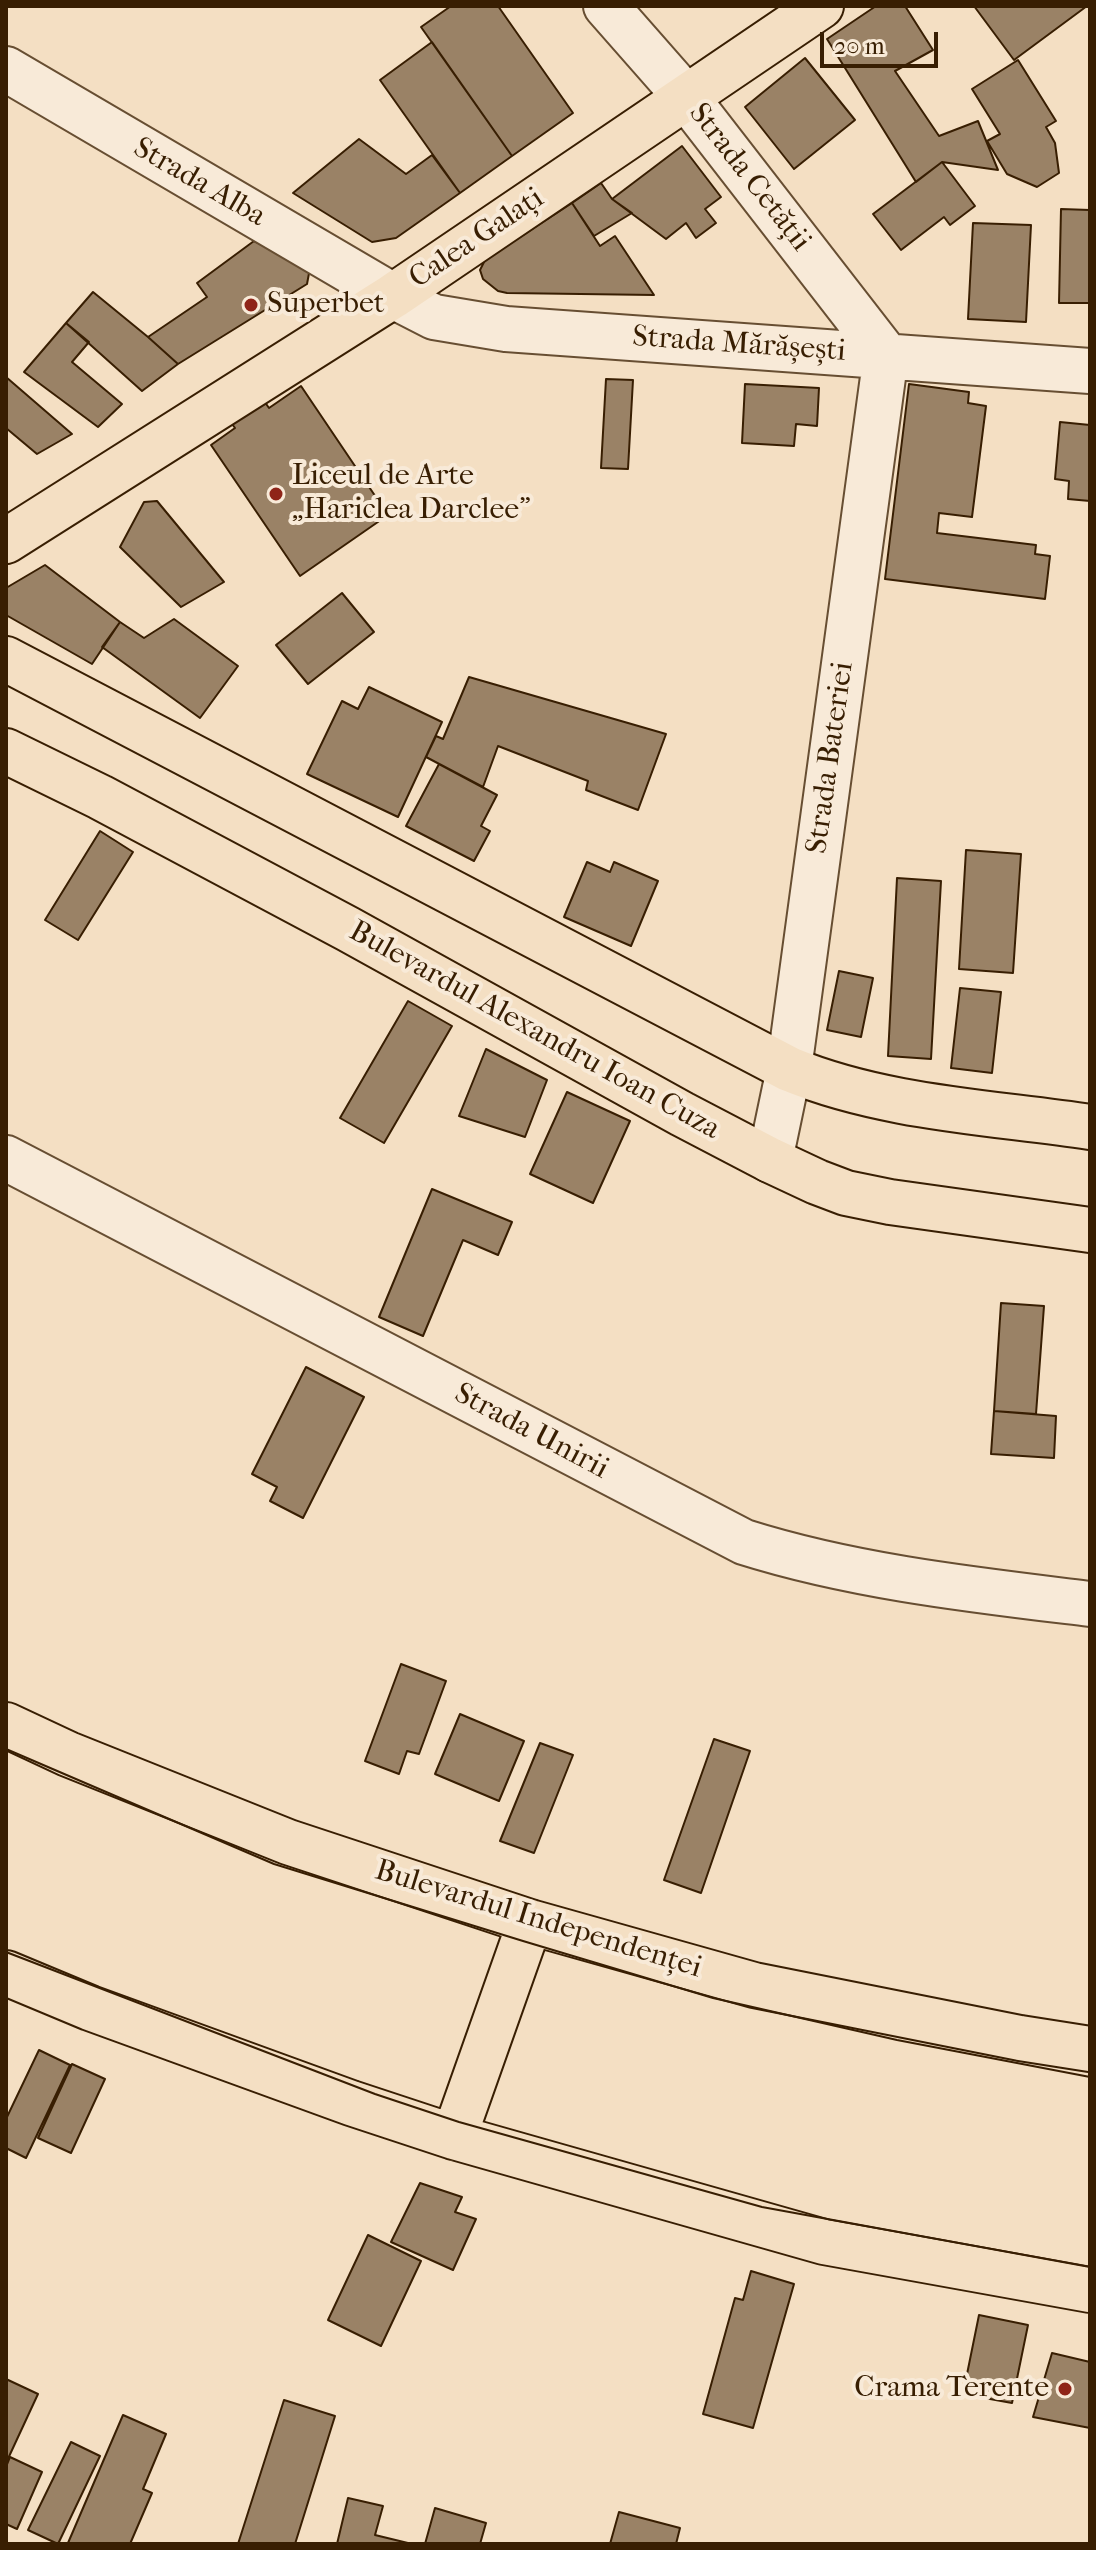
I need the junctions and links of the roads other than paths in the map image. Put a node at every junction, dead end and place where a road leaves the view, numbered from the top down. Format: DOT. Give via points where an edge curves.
graph roads {
  1 [pos="606,6"];
  2 [pos="821,6"];
  3 [pos="6,69"];
  4 [pos="686,97"];
  5 [pos="393,296"];
  6 [pos="886,355"];
  7 [pos="1090,371"];
  8 [pos="6,541"];
  9 [pos="6,659"];
  10 [pos="6,751"];
  11 [pos="789,1069"];
  12 [pos="1090,1127"];
  13 [pos="6,1158"];
  14 [pos="770,1160"];
  15 [pos="1090,1230"];
  16 [pos="1090,1604"];
  17 [pos="6,1725"];
  18 [pos="530,1922"];
  19 [pos="6,1973"];
  20 [pos="1090,2049"];
  21 [pos="454,2137"];
  22 [pos="1090,2290"];
  1 -- 4 [label="street, Strada Cetății"];
  2 -- 4 [label="main road, Calea Galați"];
  3 -- 5 [label="street, Strada Alba"];
  4 -- 5 [label="main road, Calea Galați"];
  4 -- 6 [label="street, Strada Cetății"];
  5 -- 6 [label="street, Strada Mărășești" via="434,317 506,329"];
  5 -- 8 [label="main road, Calea Galați"];
  6 -- 7 [label="street, Strada Mărășești"];
  6 -- 11 [label="street, Strada Bateriei"];
  9 -- 11 [label="main road"];
  10 -- 14 [label="main road, Bulevardul Alexandru Ioan Cuza" via="348,929"];
  11 -- 12 [label="main road" via="880,1097"];
  11 -- 14 [label="street, Strada Bateriei"];
  13 -- 16 [label="street, Strada Unirii" via="744,1542 808,1560"];
  14 -- 15 [label="main road, Bulevardul Alexandru Ioan Cuza" via="846,1193"];
  17 -- 18 [label="main road, Bulevardul Independenței" via="288,1842"];
  18 -- 20 [label="main road, Bulevardul Independenței" via="754,1985"];
  18 -- 21 [label="main road"];
  19 -- 21 [label="main road" via="119,2019"];
  21 -- 22 [label="main road" via="824,2242"];
}
